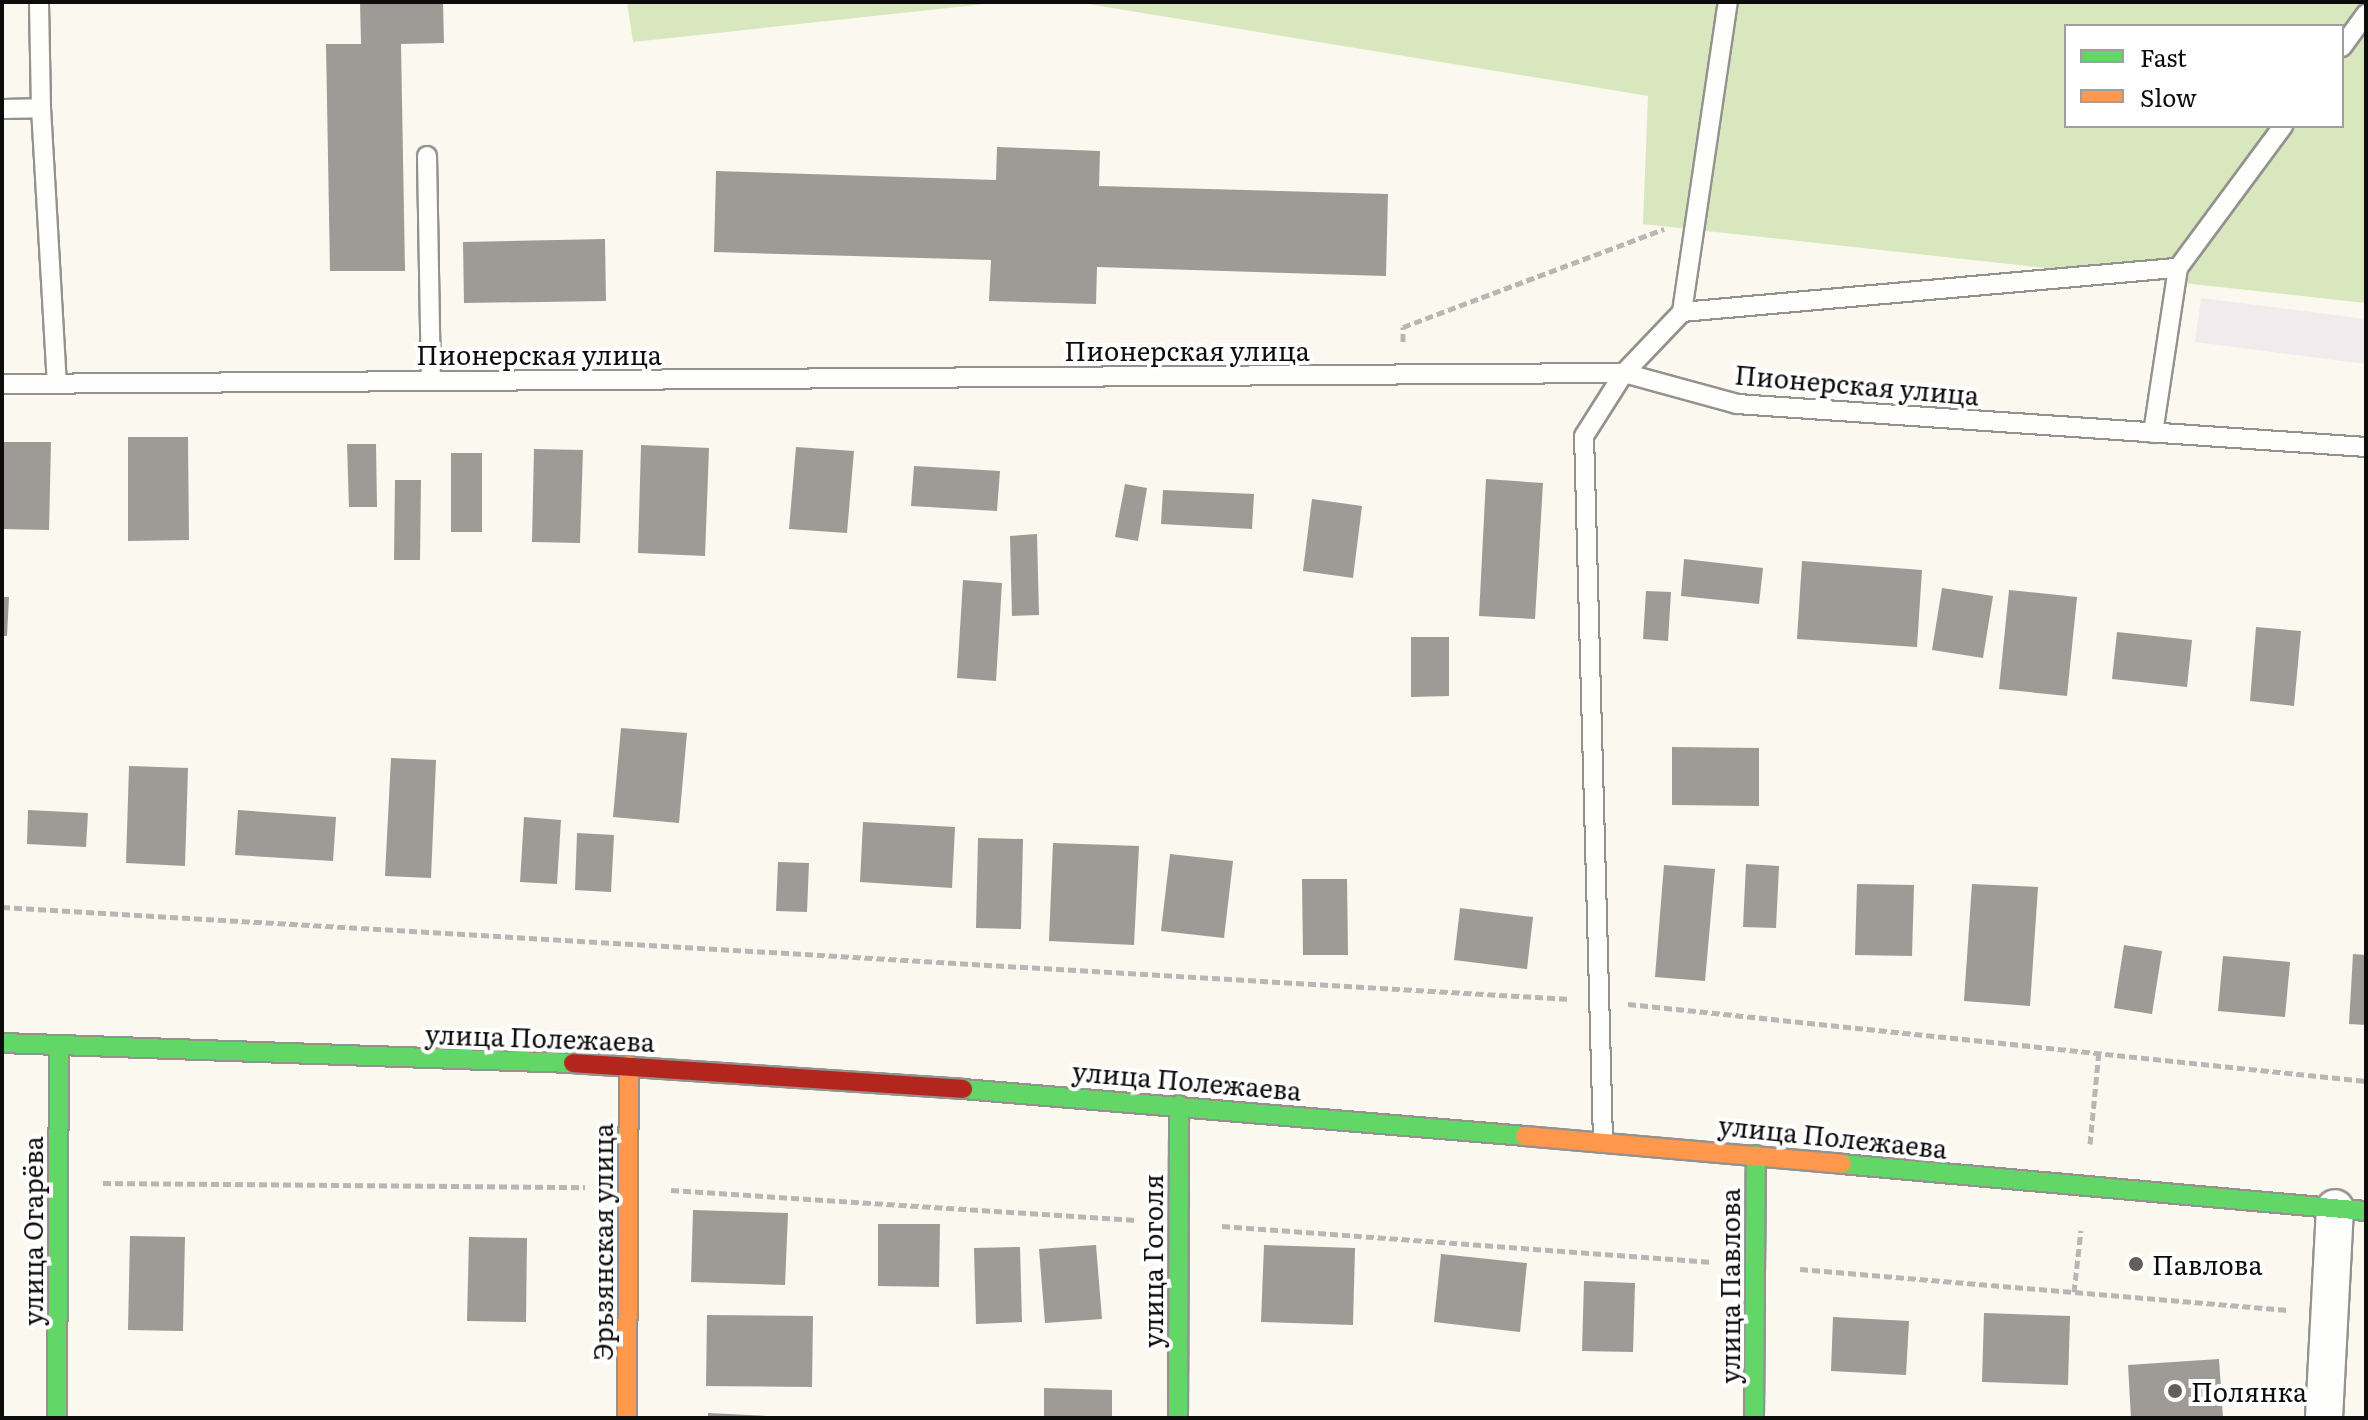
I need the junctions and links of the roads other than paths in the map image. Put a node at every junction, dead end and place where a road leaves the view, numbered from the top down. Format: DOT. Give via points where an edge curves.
graph roads {
  1 [pos="39,2"];
  2 [pos="1728,2"];
  3 [pos="2366,14"];
  4 [pos="2344,44"];
  5 [pos="41,108"];
  6 [pos="2,109"];
  7 [pos="2282,128"];
  8 [pos="427,156"];
  9 [pos="2178,268"];
  10 [pos="1682,312"];
  11 [pos="1624,373"];
  12 [pos="431,380"];
  13 [pos="57,382"];
  14 [pos="2,384"];
  15 [pos="2153,433"];
  16 [pos="2366,447"];
  17 [pos="2,1043"];
  18 [pos="59,1045"];
  19 [pos="629,1065"];
  20 [pos="1179,1105"];
  21 [pos="1603,1141"];
  22 [pos="1756,1155"];
  23 [pos="2351,1209"];
  24 [pos="57,1418"];
  25 [pos="627,1418"];
  26 [pos="1178,1418"];
  27 [pos="1754,1418"];
  28 [pos="2324,1418"];
  1 -- 5 [label="lane"];
  2 -- 10 [label="lane"];
  3 -- 4 [label="lane"];
  5 -- 6 [label="lane"];
  5 -- 13 [label="lane"];
  7 -- 9 [label="lane"];
  8 -- 12 [label="lane"];
  9 -- 10 [label="lane"];
  9 -- 15 [label="lane"];
  10 -- 11 [label="lane"];
  11 -- 12 [label="lane, Пионерская улица"];
  11 -- 15 [label="lane, Пионерская улица" via="1737,404"];
  11 -- 21 [label="lane" via="1584,436"];
  12 -- 13 [label="lane, Пионерская улица"];
  13 -- 14 [label="lane, Пионерская улица"];
  15 -- 16 [label="lane, Пионерская улица"];
  17 -- 18 [label="main road, улица Полежаева"];
  18 -- 19 [label="main road, улица Полежаева"];
  18 -- 24 [label="main road, улица Огарёва"];
  19 -- 20 [label="main road, улица Полежаева"];
  19 -- 25 [label="main road, Эрьзянская улица"];
  20 -- 21 [label="main road, улица Полежаева"];
  20 -- 26 [label="main road, улица Гоголя"];
  21 -- 22 [label="main road, улица Полежаева"];
  22 -- 23 [label="main road, улица Полежаева"];
  22 -- 27 [label="main road, улица Павлова"];
  23 -- 28 [label="street" via="2326,1313"];
}
